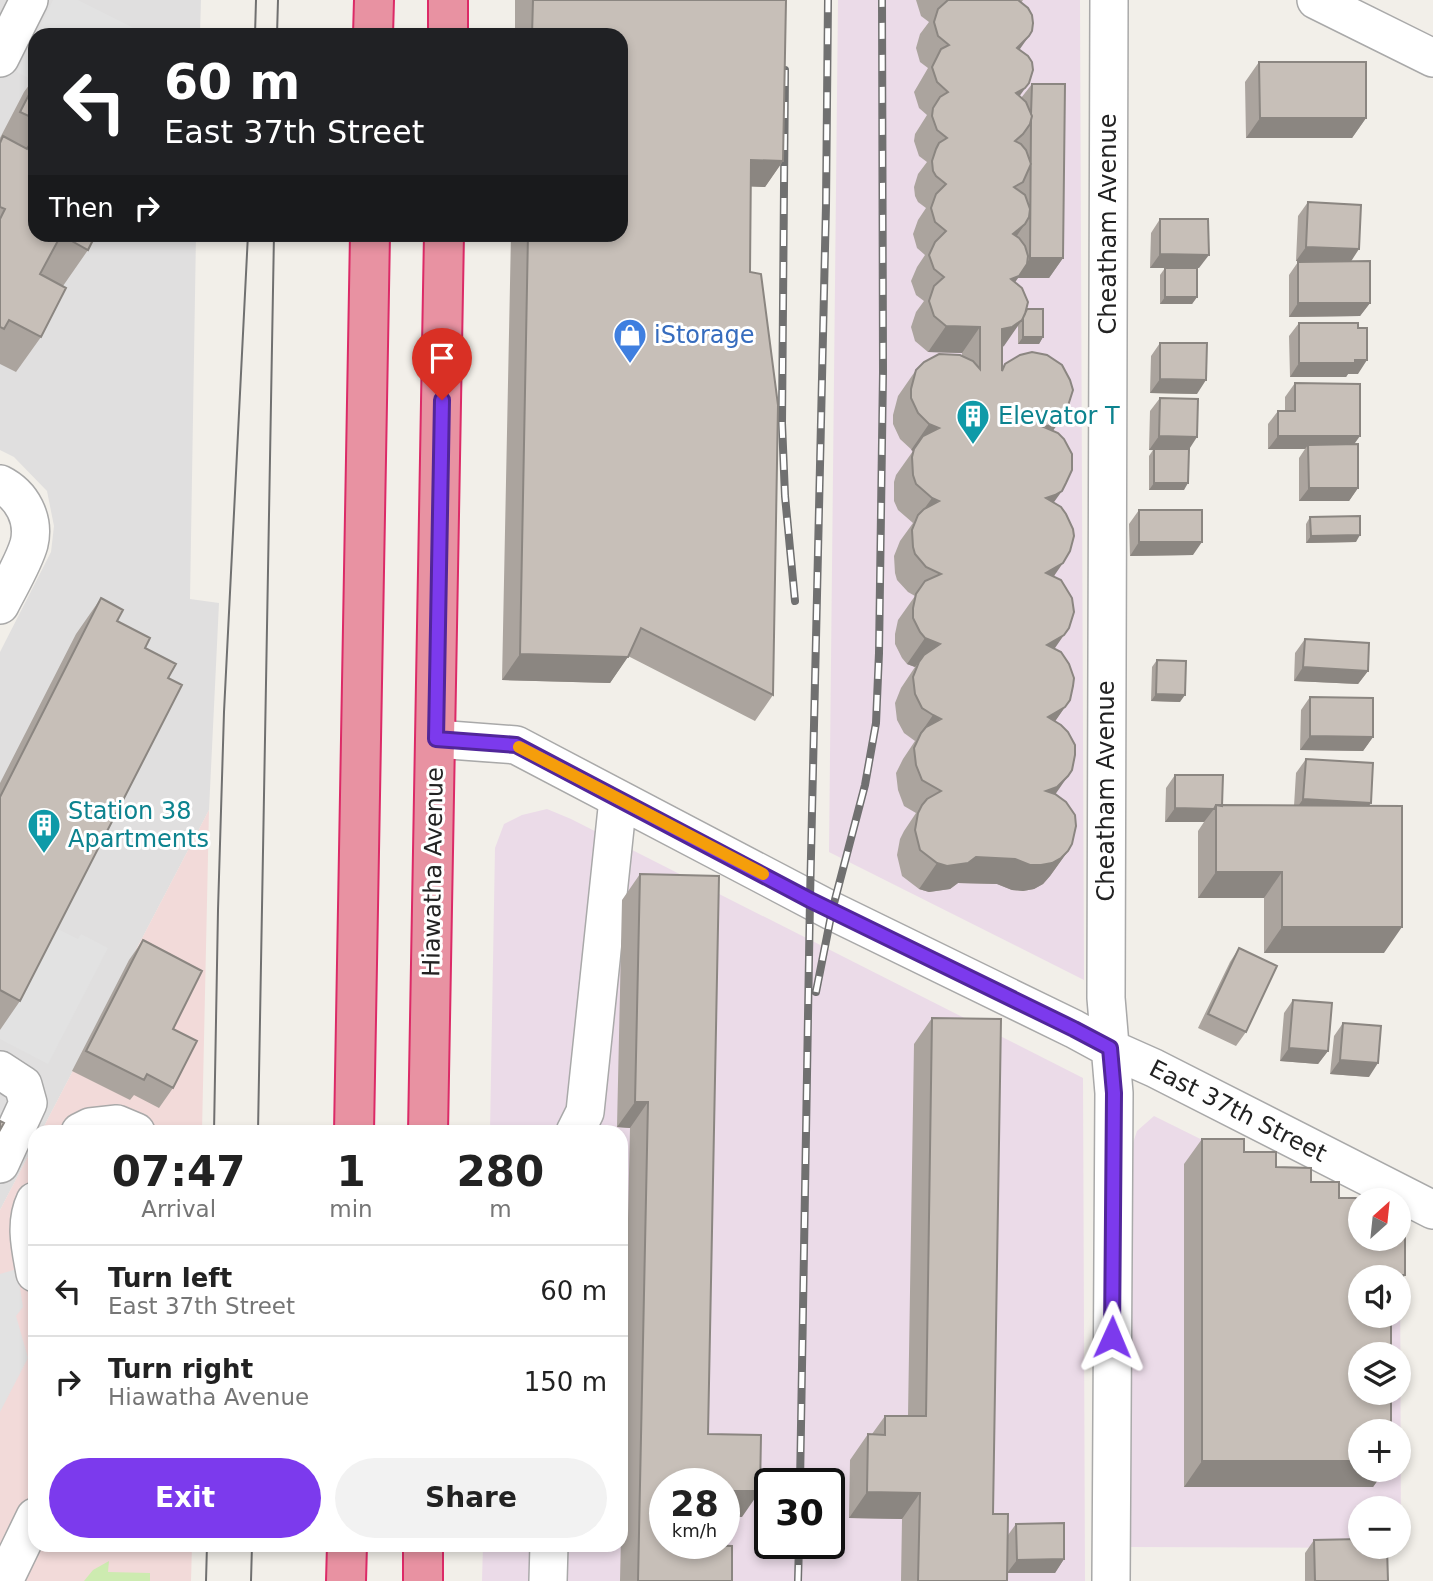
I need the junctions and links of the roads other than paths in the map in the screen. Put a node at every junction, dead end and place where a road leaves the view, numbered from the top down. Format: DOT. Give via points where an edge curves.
graph roads {
  1 [pos="29,0"];
  2 [pos="374,0"];
  3 [pos="448,0"];
  4 [pos="1109,0"];
  5 [pos="1316,0"];
  6 [pos="373,28"];
  7 [pos="447,28"];
  8 [pos="0,58"];
  9 [pos="1433,58"];
  10 [pos="369,242"];
  11 [pos="444,242"];
  12 [pos="0,484"];
  13 [pos="0,605"];
  14 [pos="436,739"];
  15 [pos="618,799"];
  16 [pos="1110,1048"];
  17 [pos="0,1070"];
  18 [pos="354,1125"];
  19 [pos="428,1125"];
  20 [pos="578,1125"];
  21 [pos="0,1164"];
  22 [pos="1433,1210"];
  23 [pos="28,1535"];
  24 [pos="423,1552"];
  25 [pos="549,1552"];
  26 [pos="4,1581"];
  27 [pos="423,1581"];
  28 [pos="548,1581"];
  29 [pos="1111,1581"];
  1 -- 8 [label="street"];
  2 -- 6 [label="highway"];
  3 -- 7 [label="highway"];
  4 -- 16 [label="street, Cheatham Avenue" via="1106,999"];
  5 -- 9 [label="street"];
  10 -- 18 [label="highway"];
  11 -- 14 [label="highway, Hiawatha Avenue"];
  12 -- 13 [label="street" via="19,498 30,519 29,544"];
  14 -- 15 [label="street, East 37th Street" via="516,745"];
  14 -- 19 [label="highway, Hiawatha Avenue"];
  15 -- 16 [label="street, East 37th Street"];
  15 -- 20 [label="street" via="585,1112"];
  16 -- 22 [label="street, East 37th Street"];
  16 -- 29 [label="street, Cheatham Avenue" via="1114,1093"];
  17 -- 21 [label="street" via="23,1084 28,1103"];
  23 -- 26 [label="street"];
  24 -- 27 [label="highway"];
  25 -- 28 [label="street"];
}
